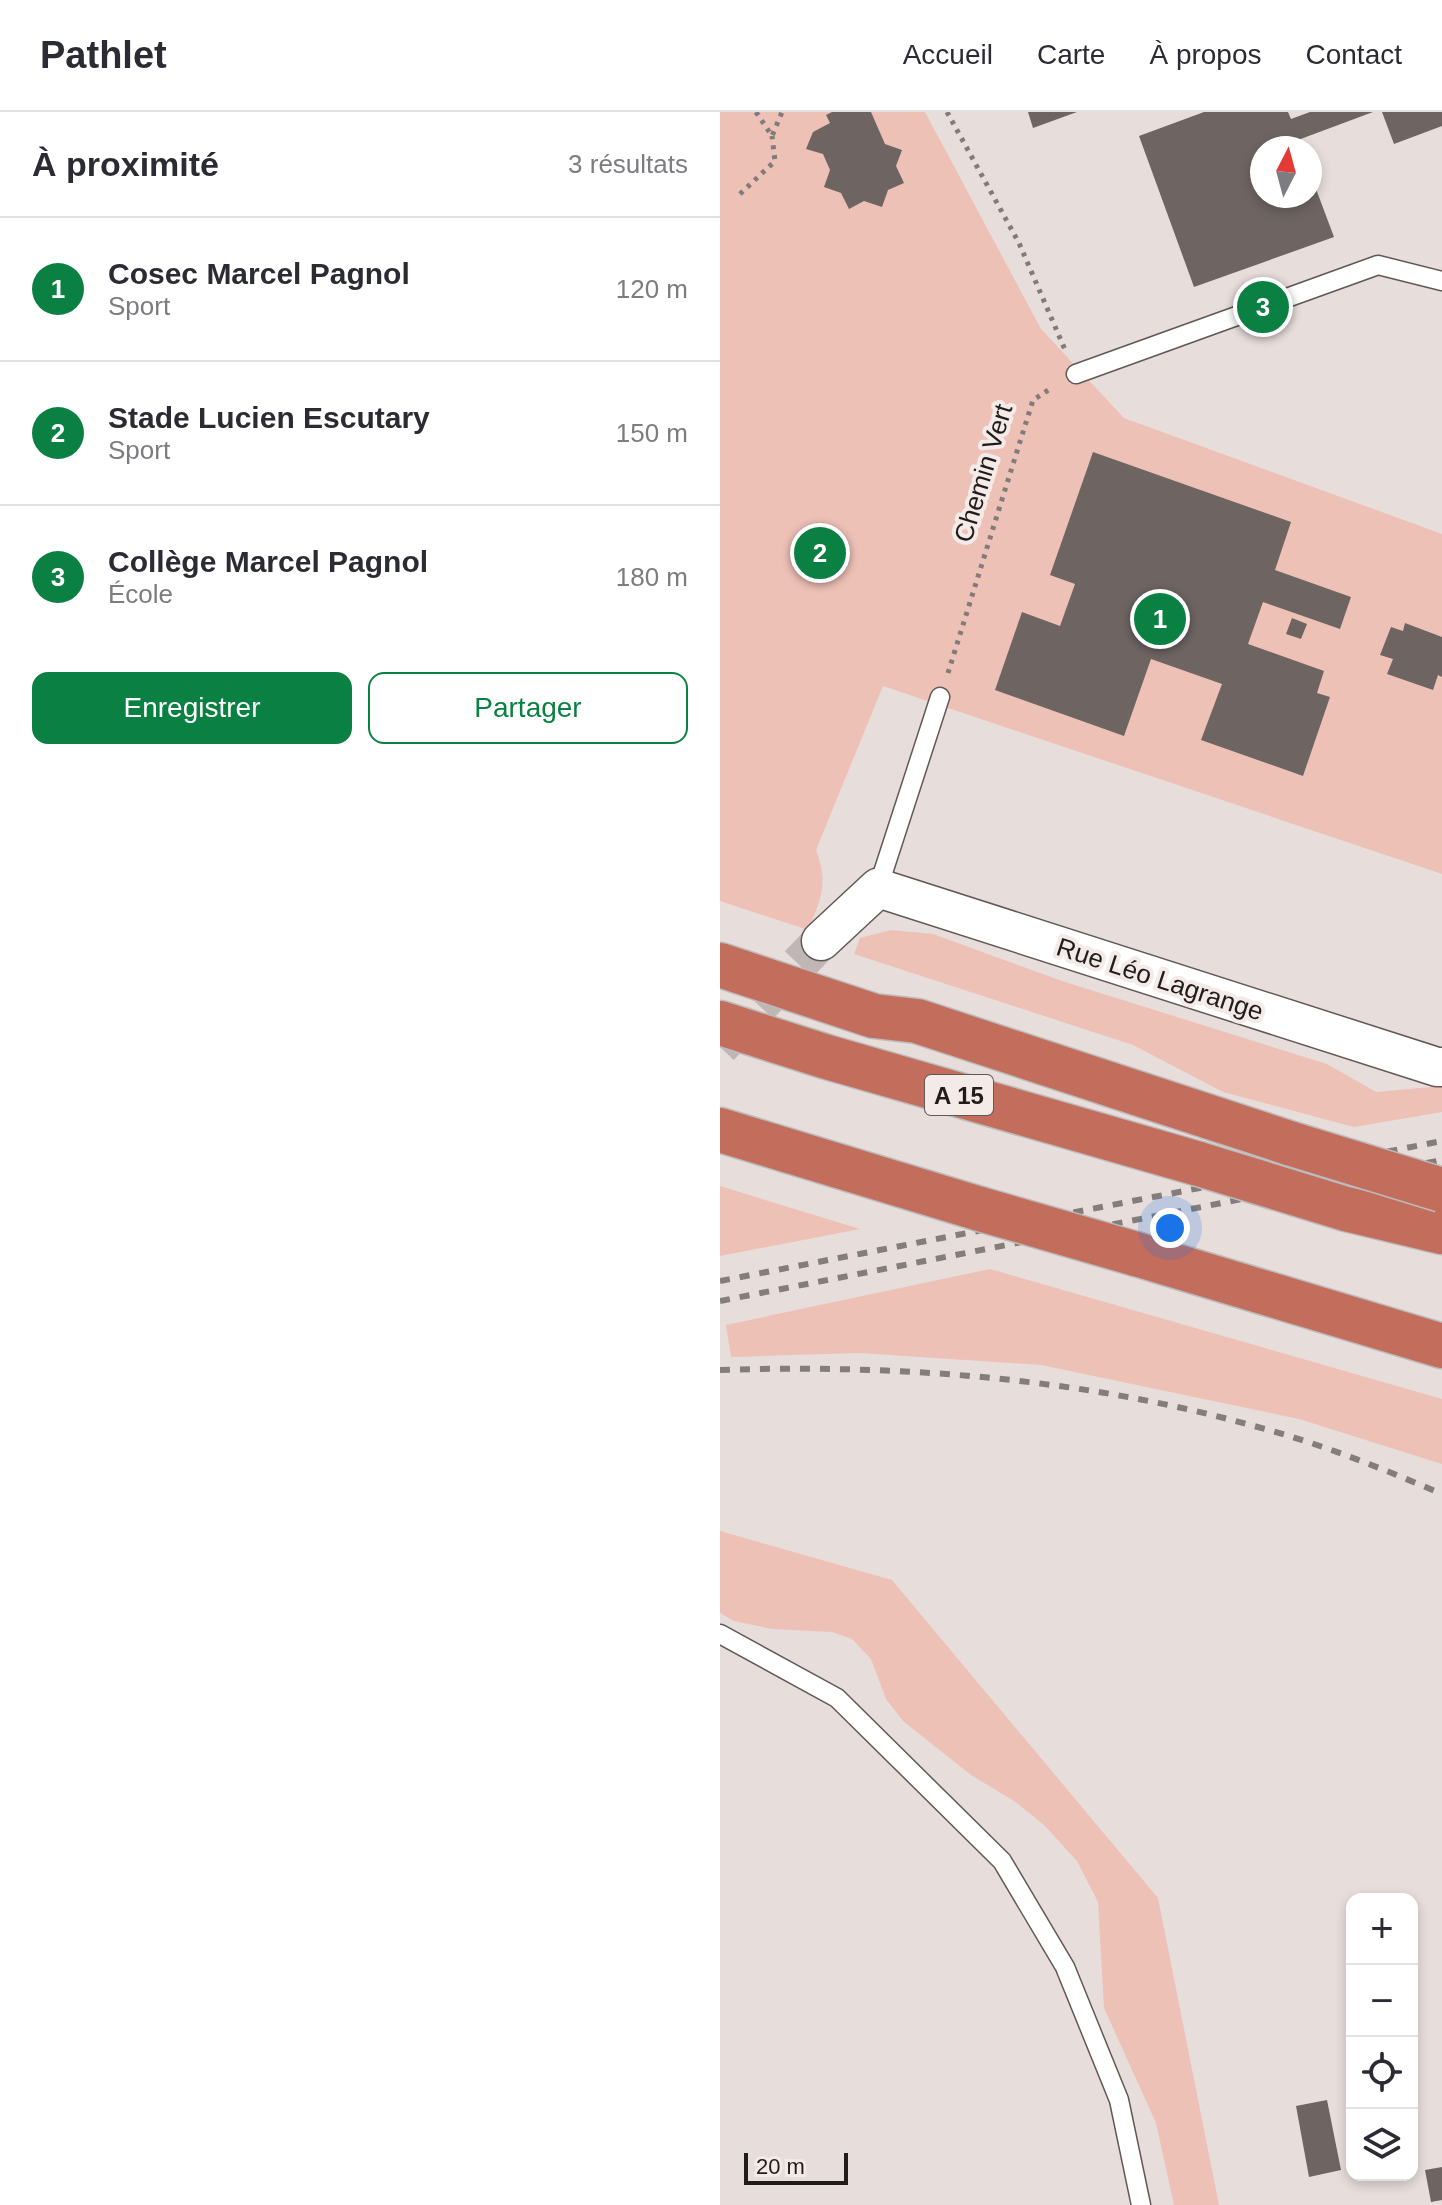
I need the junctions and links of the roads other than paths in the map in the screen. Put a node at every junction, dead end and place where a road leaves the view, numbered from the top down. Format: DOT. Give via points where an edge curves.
graph roads {
  1 [pos="1442,281"];
  2 [pos="1076,374"];
  3 [pos="940,697"];
  4 [pos="878,888"];
  5 [pos="720,936"];
  6 [pos="821,941"];
  7 [pos="720,965"];
  8 [pos="917,1021"];
  9 [pos="720,1023"];
  10 [pos="1442,1067"];
  11 [pos="720,1130"];
  12 [pos="1442,1190"];
  13 [pos="1442,1232"];
  14 [pos="1442,1346"];
  15 [pos="720,1634"];
  16 [pos="1141,2205"];
  1 -- 2 [label="lane" via="1378,265"];
  3 -- 4 [label="lane"];
  4 -- 6 [label="street"];
  4 -- 10 [label="street, Rue Léo Lagrange"];
  5 -- 8 [label="highway" via="880,992"];
  7 -- 8 [label="highway" via="874,1016"];
  8 -- 12 [label="highway, bridge"];
  9 -- 13 [label="highway, A 15, bridge" via="1346,1209"];
  11 -- 14 [label="highway, bridge"];
  15 -- 16 [label="lane" via="837,1698 1002,1861 1065,1967 1119,2100"];
}
